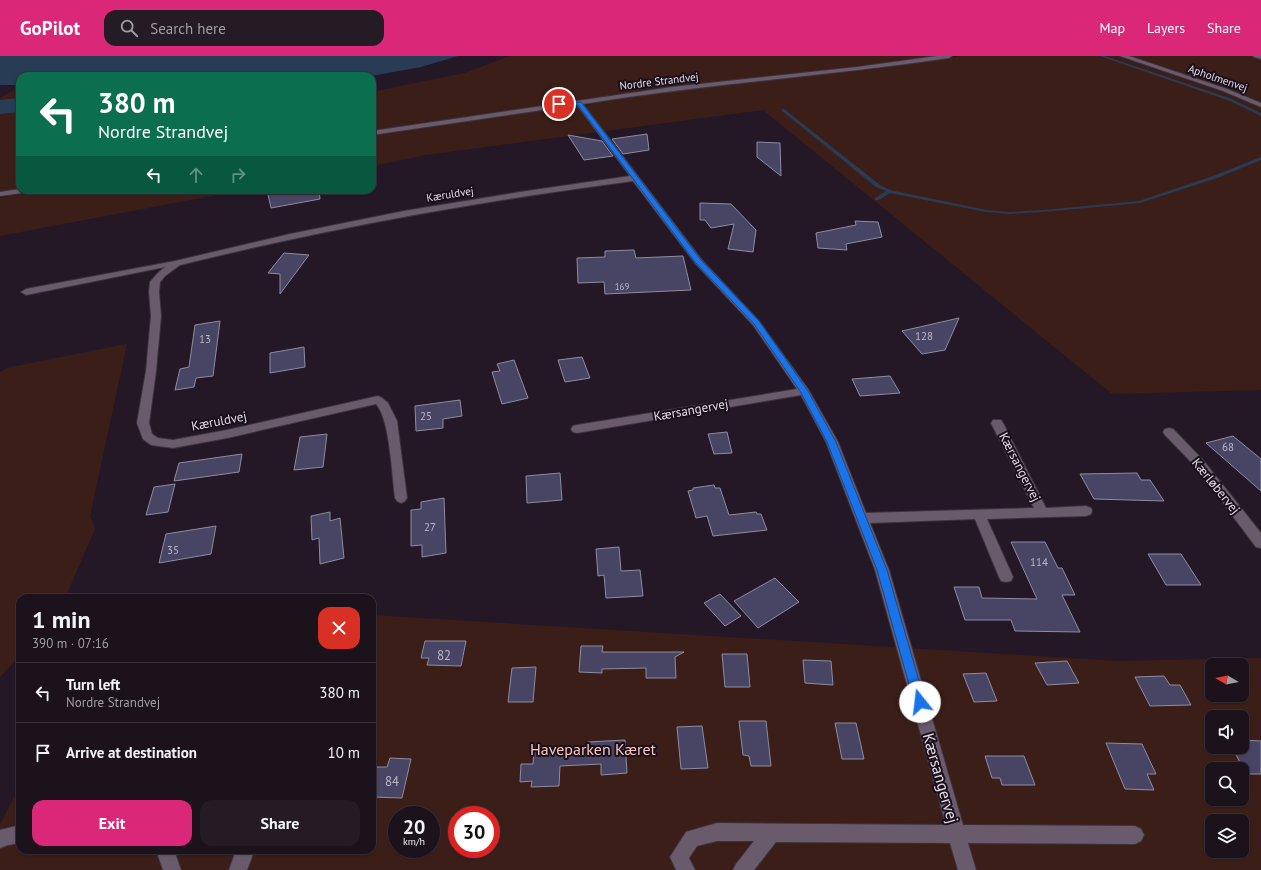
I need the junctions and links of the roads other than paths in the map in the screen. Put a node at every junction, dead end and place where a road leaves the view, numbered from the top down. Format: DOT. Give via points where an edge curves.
graph roads {
  1 [pos="949,56"];
  2 [pos="1123,56"];
  3 [pos="1256,56"];
  4 [pos="1261,57"];
  5 [pos="579,103"];
  6 [pos="1261,104"];
  7 [pos="376,132"];
  8 [pos="635,178"];
  9 [pos="16,192"];
  10 [pos="0,194"];
  11 [pos="177,263"];
  12 [pos="26,292"];
  13 [pos="804,391"];
  14 [pos="997,423"];
  15 [pos="577,429"];
  16 [pos="1169,432"];
  17 [pos="401,498"];
  18 [pos="1086,511"];
  19 [pos="1042,512"];
  20 [pos="979,514"];
  21 [pos="862,518"];
  22 [pos="1261,543"];
  23 [pos="1006,577"];
  24 [pos="772,833"];
  25 [pos="957,833"];
  26 [pos="16,835"];
  27 [pos="1135,835"];
  28 [pos="0,839"];
  29 [pos="166,854"];
  30 [pos="244,854"];
  31 [pos="172,870"];
  32 [pos="238,870"];
  33 [pos="686,870"];
  34 [pos="742,870"];
  35 [pos="967,870"];
  1 -- 5 [label="street, Nordre Strandvej"];
  2 -- 6 [label="street, Apholmenvej"];
  3 -- 4 [label="street"];
  5 -- 7 [label="street, Nordre Strandvej"];
  5 -- 8 [label="street, Kærsangervej"];
  8 -- 11 [label="street, Kæruldvej" via="416,211 312,231"];
  8 -- 13 [label="street, Kærsangervej" via="698,261 756,322"];
  9 -- 10 [label="street"];
  11 -- 12 [label="street, Kæruldvej"];
  11 -- 17 [label="street, Kæruldvej" via="155,282 155,325 143,423 147,436 155,442 173,444 378,400 391,421"];
  13 -- 15 [label="street, Kærsangervej"];
  13 -- 21 [label="street, Kærsangervej" via="832,442"];
  14 -- 19 [label="street, Kærsangervej"];
  16 -- 22 [label="street, Kærløbervej" via="1199,463"];
  18 -- 19 [label="street, Kærsangervej"];
  19 -- 20 [label="street, Kærsangervej"];
  20 -- 21 [label="street, Kærsangervej"];
  20 -- 23 [label="street"];
  21 -- 25 [label="street, Kærsangervej" via="882,570"];
  24 -- 25 [label="street, Kærsangervej"];
  24 -- 33 [label="street, Kærsangervej" via="717,832 692,838 679,857"];
  24 -- 34 [label="street"];
  25 -- 27 [label="street, Kærsangervej"];
  25 -- 35 [label="street, Kærsangervej"];
  26 -- 28 [label="street"];
  29 -- 31 [label="street"];
  30 -- 32 [label="street"];
}
